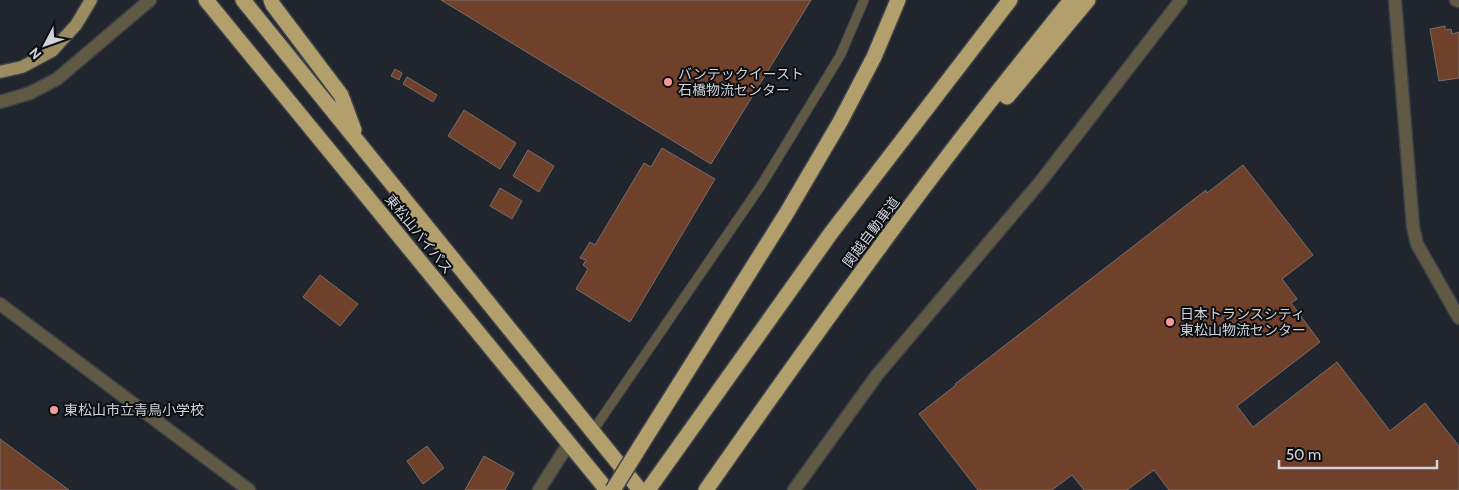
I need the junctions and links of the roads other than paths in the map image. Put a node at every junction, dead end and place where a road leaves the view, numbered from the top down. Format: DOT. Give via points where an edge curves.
graph roads {
  1 [pos="91,0"];
  2 [pos="150,0"];
  3 [pos="206,0"];
  4 [pos="243,0"];
  5 [pos="271,0"];
  6 [pos="864,0"];
  7 [pos="898,0"];
  8 [pos="1010,0"];
  9 [pos="1071,0"];
  10 [pos="1088,0"];
  11 [pos="1181,0"];
  12 [pos="1395,0"];
  13 [pos="0,72"];
  14 [pos="0,102"];
  15 [pos="359,143"];
  16 [pos="870,261"];
  17 [pos="0,304"];
  18 [pos="1459,318"];
  19 [pos="592,432"];
  20 [pos="568,443"];
  21 [pos="250,490"];
  22 [pos="539,490"];
  23 [pos="607,490"];
  24 [pos="613,490"];
  25 [pos="640,490"];
  26 [pos="648,490"];
  27 [pos="706,490"];
  28 [pos="794,490"];
  1 -- 13 [label="main road" via="76,25 52,50 22,67"];
  2 -- 14 [label="street" via="57,78 30,93"];
  3 -- 20 [label="highway, 東松山バイパス"];
  4 -- 15 [label="highway, 東松山バイパス"];
  5 -- 15 [label="highway" via="341,95"];
  6 -- 19 [label="lane" via="840,56 762,184"];
  7 -- 24 [label="highway, bridge" via="874,57 840,122"];
  8 -- 26 [label="highway" via="831,233"];
  9 -- 16 [label="highway, 関越自動車道"];
  10 -- 16 [label="highway"];
  11 -- 28 [label="street" via="1041,181 877,375"];
  12 -- 18 [label="street" via="1412,227 1417,244"];
  15 -- 19 [label="highway, 東松山バイパス"];
  16 -- 27 [label="highway, 関越自動車道"];
  17 -- 21 [label="street"];
  19 -- 25 [label="highway, 東松山バイパス"];
  20 -- 22 [label="street"];
  20 -- 23 [label="highway, 東松山バイパス"];
}
